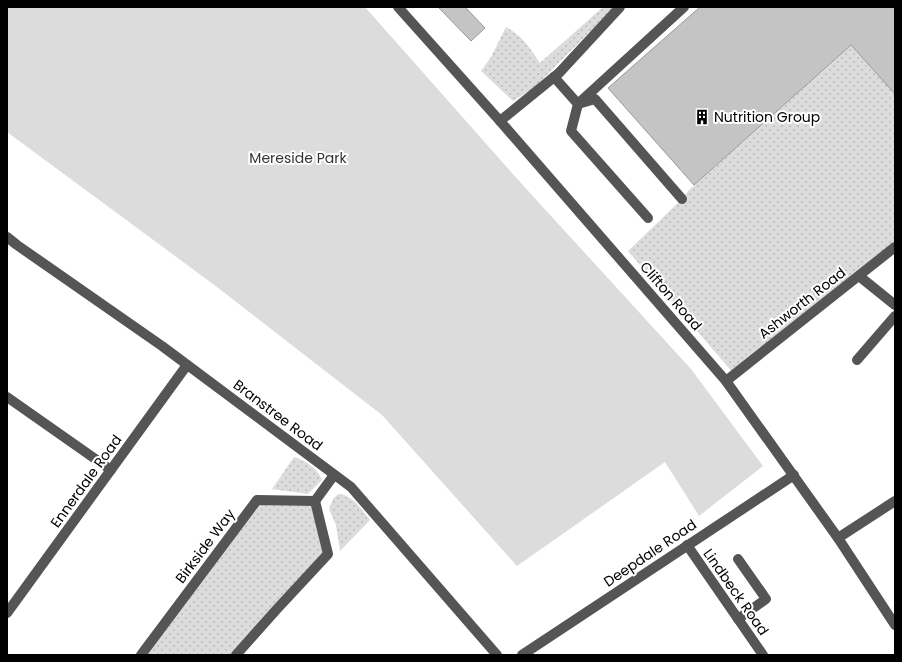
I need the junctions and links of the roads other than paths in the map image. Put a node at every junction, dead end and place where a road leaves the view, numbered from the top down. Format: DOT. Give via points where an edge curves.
graph roads {
  1 [pos="398,7"];
  2 [pos="620,7"];
  3 [pos="684,7"];
  4 [pos="554,77"];
  5 [pos="578,104"];
  6 [pos="500,122"];
  7 [pos="682,199"];
  8 [pos="648,218"];
  9 [pos="7,237"];
  10 [pos="895,247"];
  11 [pos="859,276"];
  12 [pos="895,304"];
  13 [pos="895,316"];
  14 [pos="856,360"];
  15 [pos="187,365"];
  16 [pos="726,381"];
  17 [pos="7,397"];
  18 [pos="111,470"];
  19 [pos="334,475"];
  20 [pos="794,475"];
  21 [pos="316,501"];
  22 [pos="895,501"];
  23 [pos="838,538"];
  24 [pos="687,545"];
  25 [pos="738,559"];
  26 [pos="7,613"];
  27 [pos="738,619"];
  28 [pos="895,625"];
  29 [pos="141,655"];
  30 [pos="236,655"];
  31 [pos="497,655"];
  32 [pos="522,655"];
  33 [pos="762,655"];
  1 -- 6 [label="street, Clifton Road"];
  2 -- 4 [label="street"];
  3 -- 5 [label="street"];
  4 -- 5 [label="street"];
  4 -- 6 [label="street"];
  5 -- 7 [label="street" via="595,99"];
  5 -- 8 [label="street" via="571,131"];
  6 -- 16 [label="street, Clifton Road"];
  9 -- 15 [label="street, Branstree Road"];
  10 -- 11 [label="street, Ashworth Road"];
  11 -- 12 [label="street"];
  11 -- 16 [label="street, Ashworth Road"];
  13 -- 14 [label="street"];
  15 -- 18 [label="street, Ennerdale Road"];
  15 -- 19 [label="street, Branstree Road"];
  16 -- 20 [label="street, Clifton Road"];
  17 -- 18 [label="street"];
  18 -- 26 [label="street, Ennerdale Road"];
  19 -- 21 [label="street"];
  19 -- 31 [label="street, Branstree Road" via="351,487"];
  20 -- 23 [label="street, Clifton Road"];
  20 -- 24 [label="street, Deepdale Road"];
  21 -- 29 [label="street, Birkside Way" via="257,500"];
  21 -- 30 [label="street" via="328,554"];
  22 -- 23 [label="street"];
  23 -- 28 [label="street, Clifton Road"];
  24 -- 27 [label="street, Lindbeck Road"];
  24 -- 32 [label="street, Deepdale Road"];
  25 -- 27 [label="street" via="766,599"];
  27 -- 33 [label="street, Lindbeck Road"];
}
